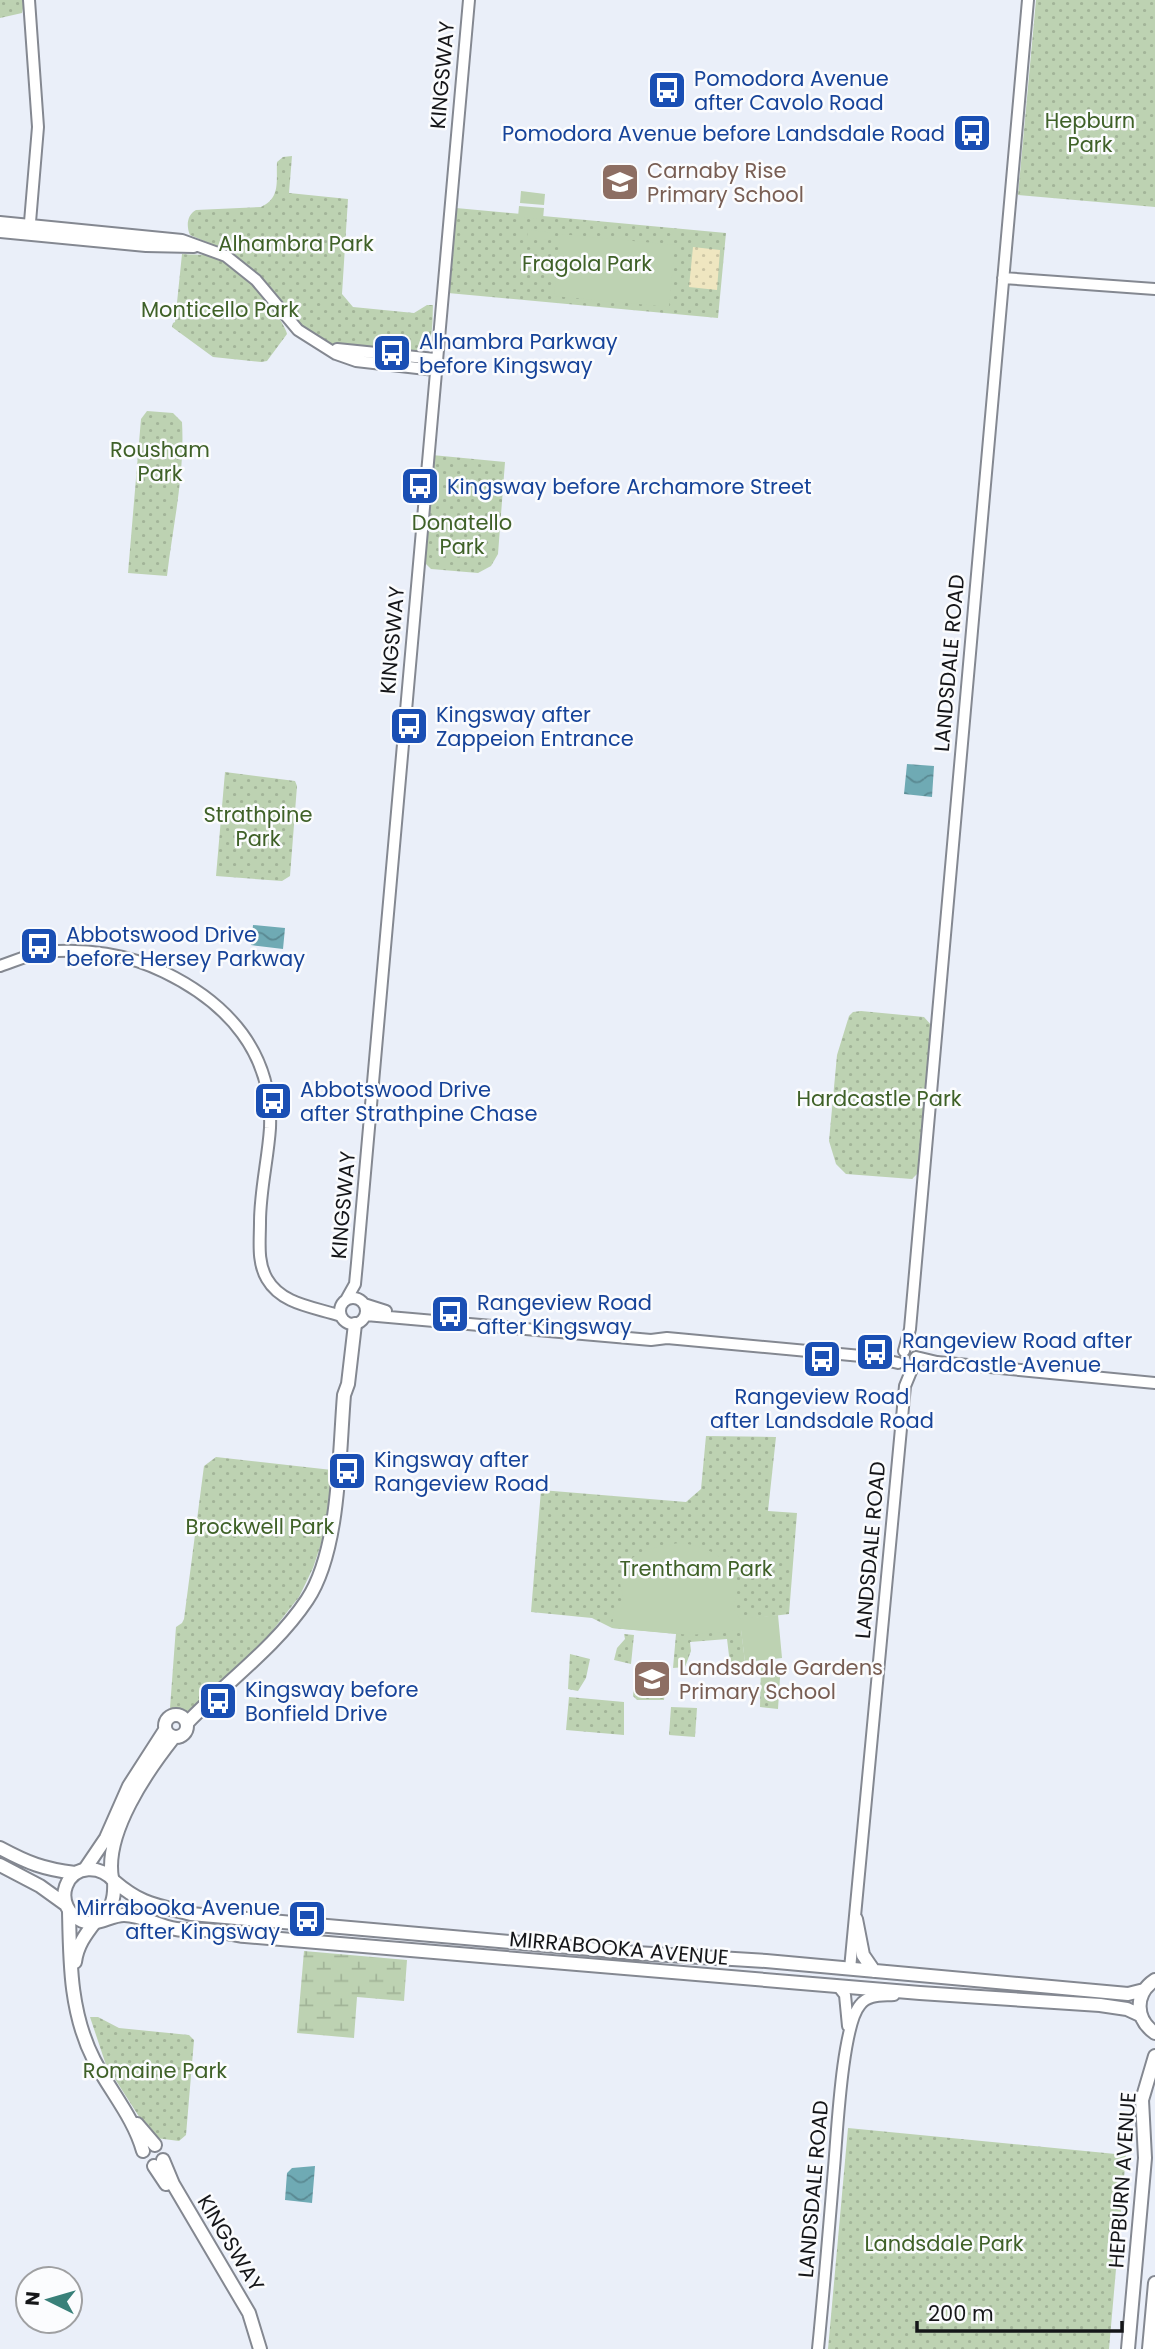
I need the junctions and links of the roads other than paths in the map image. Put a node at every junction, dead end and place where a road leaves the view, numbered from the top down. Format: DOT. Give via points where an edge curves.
graph roads {
  1 [pos="29,0"];
  2 [pos="469,0"];
  3 [pos="1028,0"];
  4 [pos="0,222"];
  5 [pos="29,229"];
  6 [pos="0,232"];
  7 [pos="1003,278"];
  8 [pos="1155,289"];
  9 [pos="435,364"];
  10 [pos="0,966"];
  11 [pos="353,1311"];
  12 [pos="908,1360"];
  13 [pos="1155,1382"];
  14 [pos="185,1720"];
  15 [pos="170,1734"];
  16 [pos="0,1848"];
  17 [pos="0,1865"];
  18 [pos="80,1871"];
  19 [pos="113,1880"];
  20 [pos="67,1908"];
  21 [pos="856,1919"];
  22 [pos="97,1922"];
  23 [pos="850,1969"];
  24 [pos="874,1972"];
  25 [pos="1152,1982"];
  26 [pos="838,1986"];
  27 [pos="907,1992"];
  28 [pos="1140,2015"];
  29 [pos="849,2032"];
  30 [pos="1155,2034"];
  31 [pos="1155,2056"];
  32 [pos="149,2148"];
  33 [pos="158,2163"];
  34 [pos="1155,2283"];
  35 [pos="258,2349"];
  36 [pos="818,2349"];
  37 [pos="1128,2349"];
  38 [pos="1149,2349"];
  1 -- 5 [label="street" via="38,127"];
  2 -- 9 [label="street, KINGSWAY"];
  3 -- 7 [label="street, LANDSDALE ROAD"];
  4 -- 5 [label="street"];
  5 -- 6 [label="street"];
  5 -- 9 [label="street" via="146,246 197,247 226,256 256,280 298,330 336,354 356,361"];
  7 -- 8 [label="street"];
  7 -- 12 [label="street, LANDSDALE ROAD"];
  9 -- 11 [label="street, KINGSWAY"];
  10 -- 11 [label="street" via="45,952 87,951 128,959 184,982 231,1017 245,1035 268,1086 270,1126 260,1213 261,1264 267,1280 298,1304"];
  11 -- 12 [label="street" via="374,1309 650,1340"];
  11 -- 14 [label="main road, KINGSWAY" via="332,1520 318,1577 307,1601 275,1639"];
  12 -- 13 [label="street"];
  12 -- 21 [label="street, LANDSDALE ROAD"];
  14 -- 15 [label="main road" via="184,1733"];
  14 -- 15 [label="main road" via="170,1716 165,1723"];
  15 -- 18 [label="main road" via="129,1786 106,1838"];
  15 -- 19 [label="main road" via="121,1824 112,1853"];
  16 -- 18 [label="main road" via="47,1870"];
  17 -- 20 [label="main road" via="40,1886"];
  18 -- 19 [label="main road" via="102,1871"];
  18 -- 20 [label="main road" via="65,1887"];
  19 -- 22 [label="main road" via="113,1903"];
  19 -- 23 [label="main road, MIRRABOOKA AVENUE" via="142,1902 191,1913"];
  20 -- 22 [label="main road" via="80,1921"];
  20 -- 32 [label="main road, KINGSWAY" via="71,1983 78,2017 93,2057"];
  21 -- 23 [label="street, LANDSDALE ROAD"];
  21 -- 24 [label="main road" via="863,1955"];
  22 -- 26 [label="main road, MIRRABOOKA AVENUE" via="126,1915 180,1930"];
  22 -- 32 [label="main road, KINGSWAY" via="84,1937 76,1959 81,2005 97,2051"];
  23 -- 24 [label="main road, MIRRABOOKA AVENUE"];
  23 -- 27 [label="main road" via="863,1984"];
  24 -- 25 [label="main road, MIRRABOOKA AVENUE" via="1128,1994"];
  25 -- 28 [label="main road" via="1139,2002"];
  26 -- 27 [label="main road, MIRRABOOKA AVENUE"];
  26 -- 29 [label="street, LANDSDALE ROAD" via="845,1995"];
  27 -- 28 [label="main road, MIRRABOOKA AVENUE" via="1100,2005"];
  27 -- 29 [label="street, LANDSDALE ROAD" via="869,1997 858,2007"];
  28 -- 30 [label="main road"];
  29 -- 36 [label="street, LANDSDALE ROAD"];
  31 -- 37 [label="main road, HEPBURN AVENUE" via="1142,2100 1145,2158"];
  32 -- 33 [label="main road, KINGSWAY" via="163,2151"];
  32 -- 33 [label="main road, KINGSWAY" via="144,2161"];
  33 -- 35 [label="main road, KINGSWAY" via="245,2312"];
  34 -- 38 [label="main road, HEPBURN AVENUE"];
}
